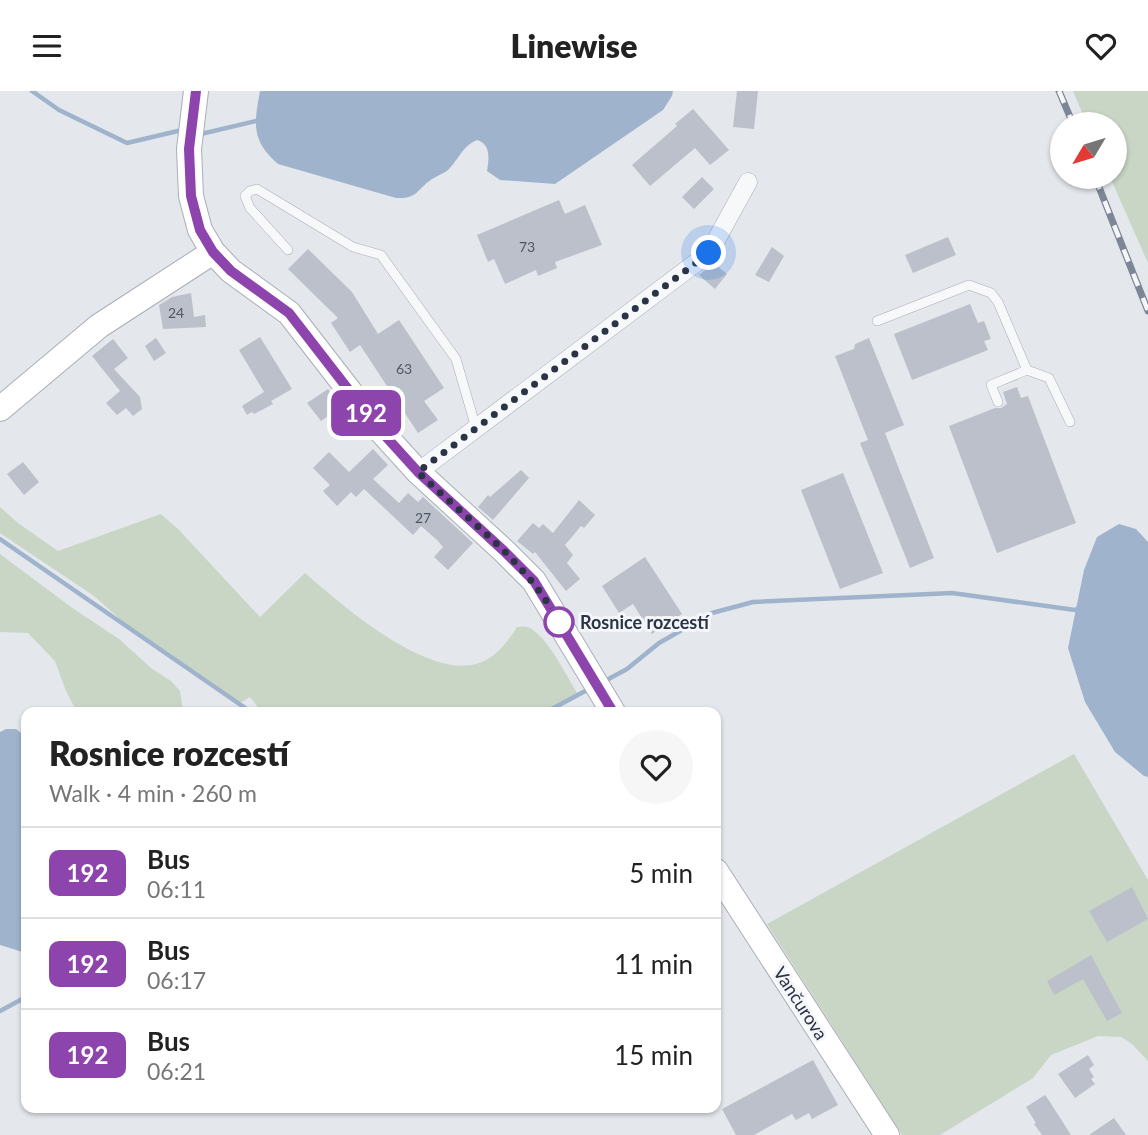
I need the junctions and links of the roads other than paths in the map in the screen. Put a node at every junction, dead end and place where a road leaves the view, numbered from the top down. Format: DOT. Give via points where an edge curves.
graph roads {
  1 [pos="196,91"];
  2 [pos="748,182"];
  3 [pos="288,250"];
  4 [pos="213,252"];
  5 [pos="877,321"];
  6 [pos="1027,370"];
  7 [pos="998,402"];
  8 [pos="0,409"];
  9 [pos="1070,422"];
  10 [pos="476,428"];
  11 [pos="418,472"];
  12 [pos="610,707"];
  13 [pos="721,879"];
  14 [pos="887,1135"];
  1 -- 4 [label="street" via="189,149 191,196 200,230"];
  2 -- 10 [label="street" via="709,253"];
  3 -- 10 [label="lane" via="250,208 245,196 250,191 257,190 352,247 381,255 456,359"];
  4 -- 8 [label="street" via="99,326"];
  4 -- 11 [label="street" via="231,271 289,313"];
  5 -- 6 [label="lane" via="968,285 978,287 998,302"];
  6 -- 7 [label="lane" via="991,385"];
  6 -- 9 [label="lane" via="1049,377"];
  10 -- 11 [label="street"];
  11 -- 12 [label="street" via="534,581"];
  13 -- 14 [label="street, Vančurova"];
}
